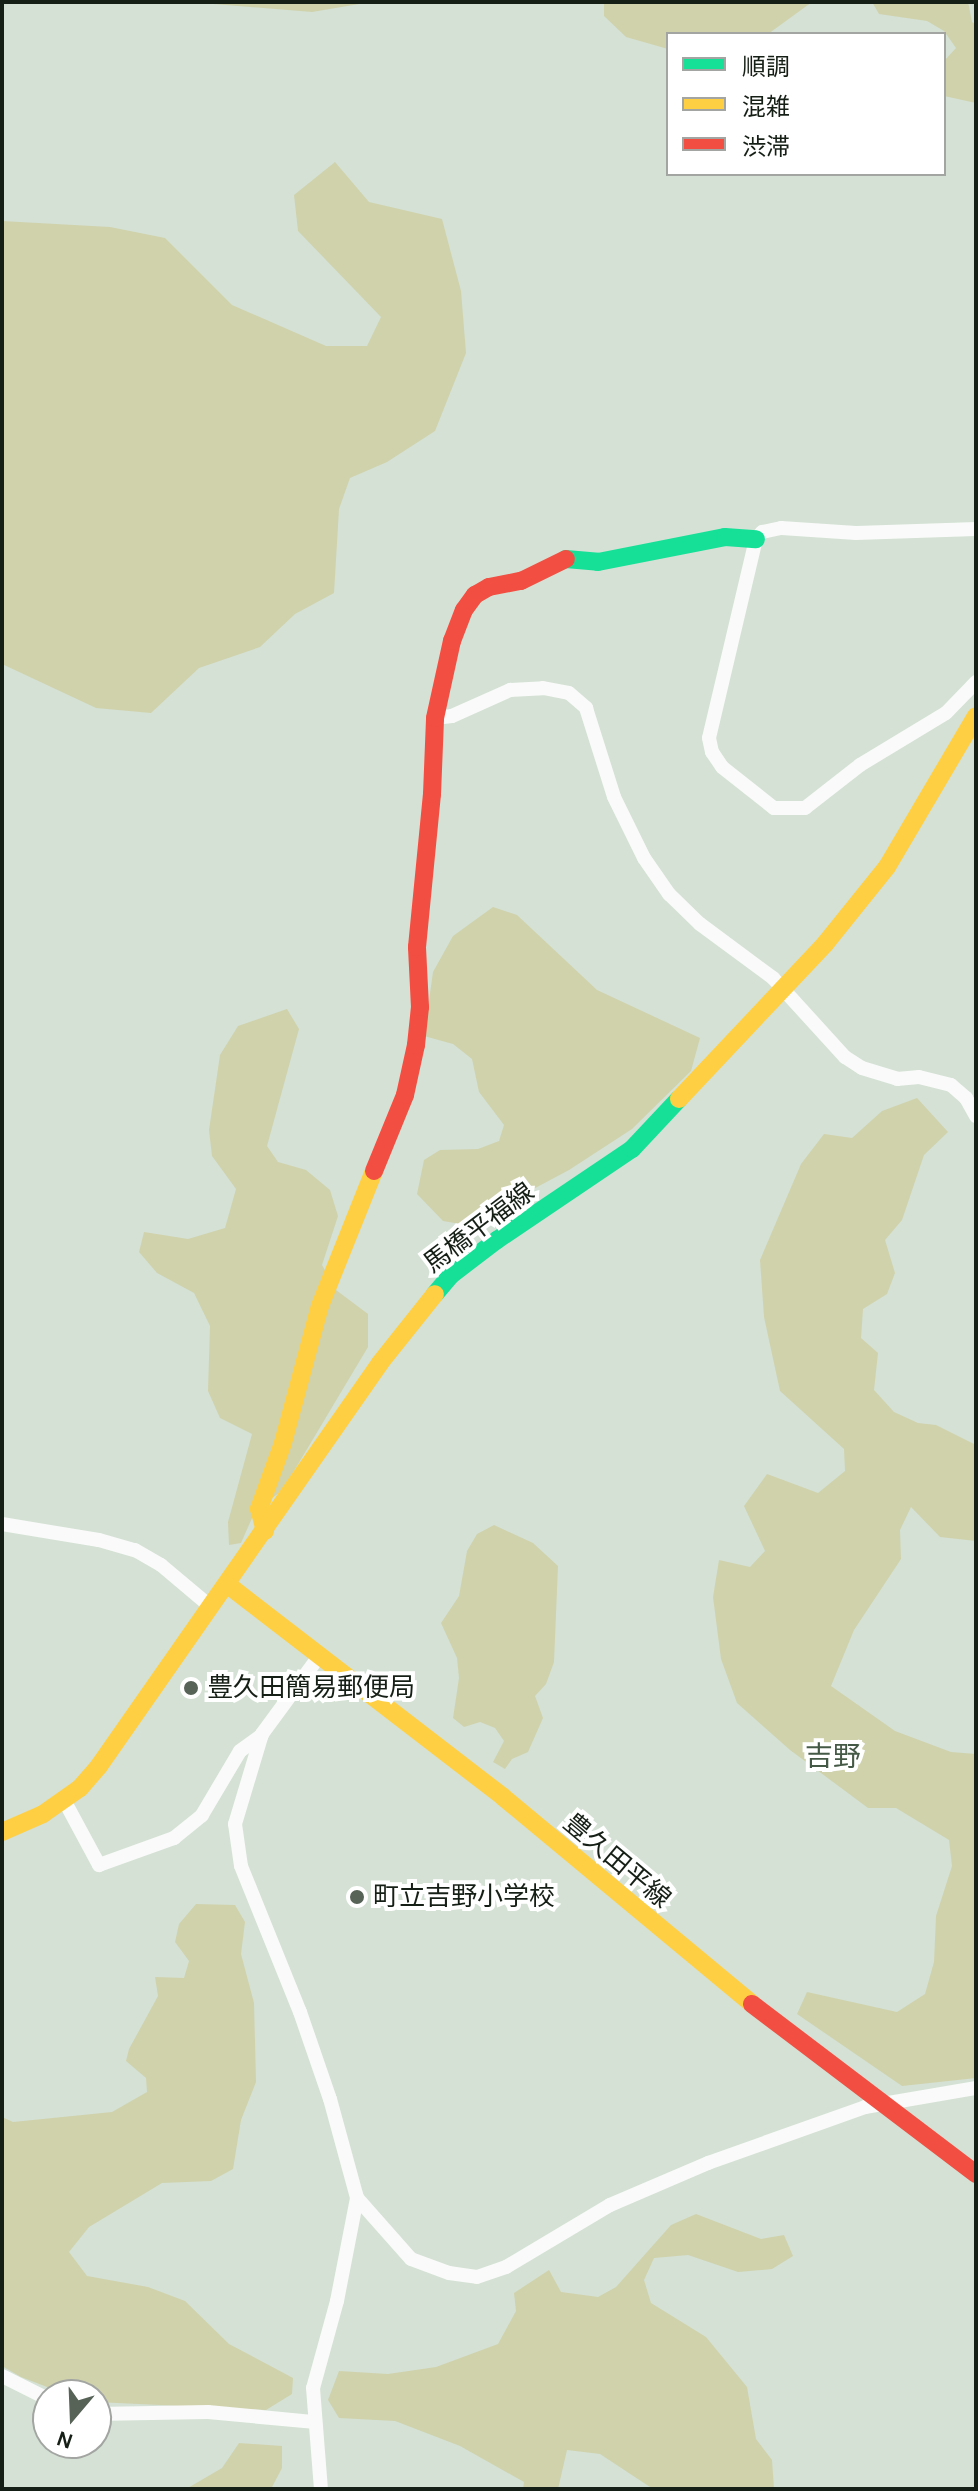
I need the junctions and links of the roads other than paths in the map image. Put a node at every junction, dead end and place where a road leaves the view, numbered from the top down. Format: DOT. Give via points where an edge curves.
graph roads {
  1 [pos="976,529"];
  2 [pos="756,539"];
  3 [pos="976,682"];
  4 [pos="976,716"];
  5 [pos="435,718"];
  6 [pos="784,989"];
  7 [pos="976,1116"];
  8 [pos="2,1524"];
  9 [pos="265,1531"];
  10 [pos="228,1585"];
  11 [pos="211,1607"];
  12 [pos="320,1655"];
  13 [pos="262,1734"];
  14 [pos="64,1800"];
  15 [pos="2,1832"];
  16 [pos="976,2088"];
  17 [pos="885,2103"];
  18 [pos="976,2174"];
  19 [pos="357,2198"];
  20 [pos="2,2376"];
  21 [pos="32,2391"];
  22 [pos="112,2414"];
  23 [pos="313,2422"];
  24 [pos="321,2489"];
  1 -- 2 [label="street" via="856,533 781,528"];
  2 -- 3 [label="street" via="709,738 722,767 774,808 805,808 860,765 946,713"];
  2 -- 5 [label="main road" via="725,537 598,562 566,559 539,574 489,587 475,595 452,641"];
  4 -- 6 [label="main road, 馬橋平福線" via="887,867"];
  5 -- 6 [label="street" via="452,716 510,690 569,693 586,708 614,797 669,894"];
  5 -- 9 [label="main road" via="417,947 416,1045 405,1095 320,1306 287,1430 259,1509"];
  6 -- 7 [label="street" via="845,1057 878,1074 951,1085"];
  6 -- 9 [label="main road, 馬橋平福線" via="632,1149 451,1275 380,1363"];
  8 -- 11 [label="street" via="135,1550"];
  9 -- 10 [label="main road, 馬橋平福線"];
  10 -- 11 [label="main road, 馬橋平福線"];
  10 -- 12 [label="main road, 豊久田平線"];
  11 -- 14 [label="main road, 馬橋平福線" via="99,1766"];
  12 -- 13 [label="street"];
  12 -- 17 [label="main road, 豊久田平線" via="503,1797 701,1964"];
  13 -- 14 [label="street" via="240,1751 202,1815 174,1838 99,1865"];
  13 -- 19 [label="street" via="240,1802 235,1842 310,2041"];
  14 -- 15 [label="main road, 馬橋平福線"];
  16 -- 17 [label="street"];
  17 -- 18 [label="main road, 豊久田平線"];
  17 -- 19 [label="street" via="708,2163 610,2205 506,2267 477,2277 411,2259"];
  19 -- 23 [label="street" via="337,2301 317,2364"];
  20 -- 21 [label="street"];
  22 -- 23 [label="street" via="208,2412"];
  23 -- 24 [label="street"];
}
